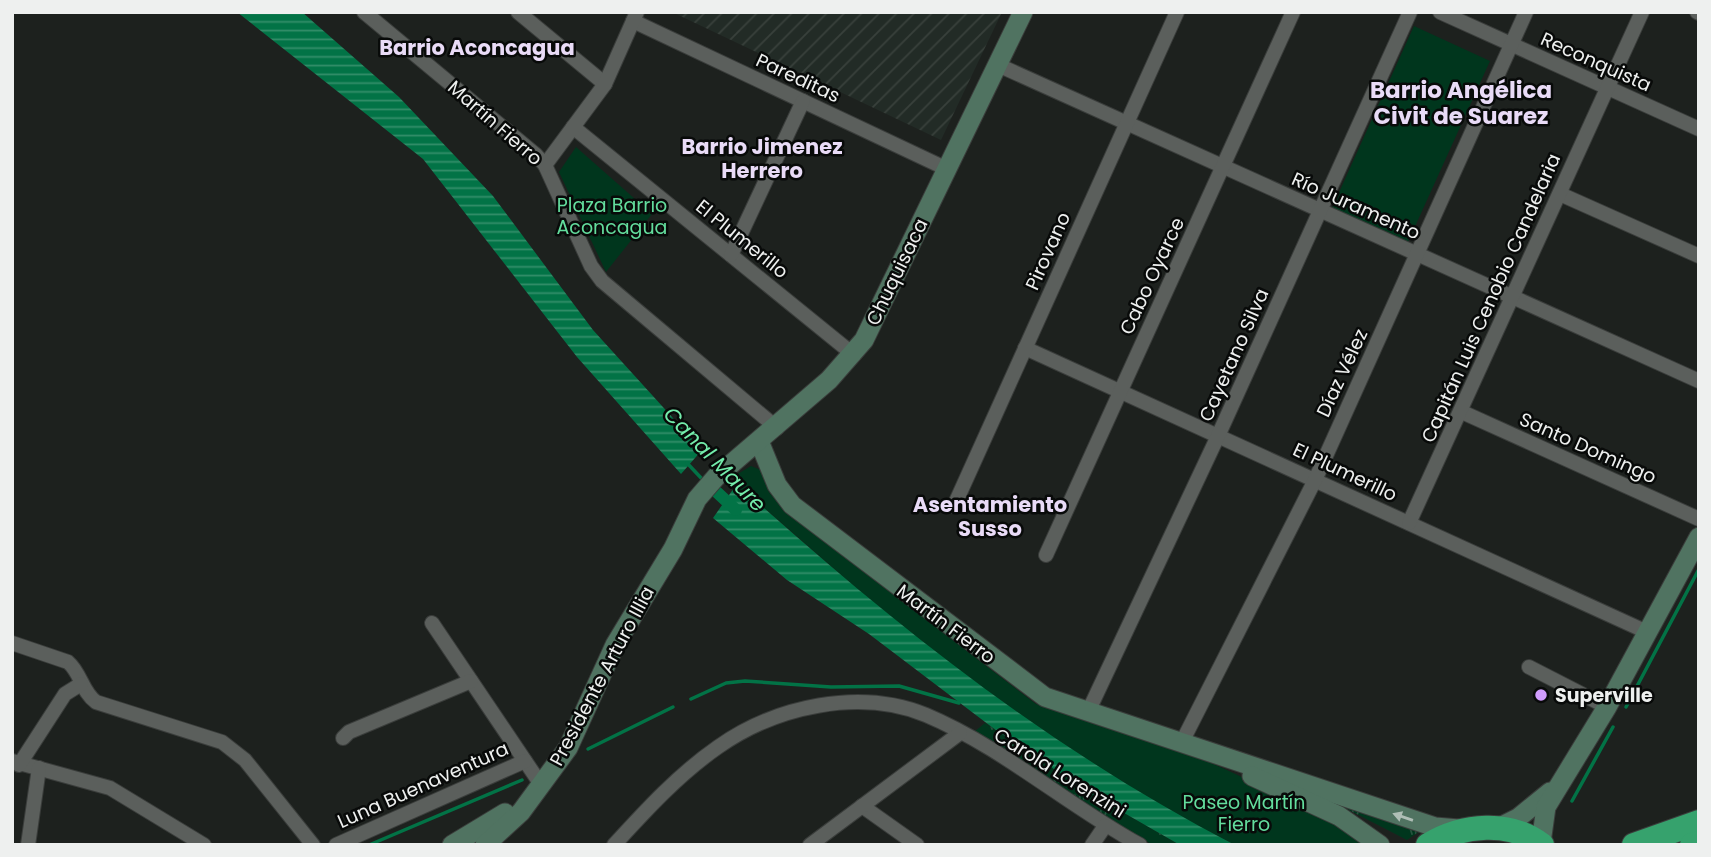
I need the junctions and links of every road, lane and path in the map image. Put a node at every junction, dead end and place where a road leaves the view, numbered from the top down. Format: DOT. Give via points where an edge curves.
graph roads {
  1 [pos="364,12"];
  2 [pos="518,12"];
  3 [pos="1023,12"];
  4 [pos="1177,12"];
  5 [pos="1293,12"];
  6 [pos="1410,12"];
  7 [pos="1440,12"];
  8 [pos="1526,12"];
  9 [pos="1642,12"];
  10 [pos="635,17"];
  11 [pos="1511,45"];
  12 [pos="998,65"];
  13 [pos="605,84"];
  14 [pos="1607,88"];
  15 [pos="803,101"];
  16 [pos="1126,123"];
  17 [pos="573,127"];
  18 [pos="1699,129"];
  19 [pos="545,165"];
  20 [pos="1224,167"];
  21 [pos="947,169"];
  22 [pos="1560,194"];
  23 [pos="1320,211"];
  24 [pos="1418,254"];
  25 [pos="731,255"];
  26 [pos="1699,256"];
  27 [pos="1514,298"];
  28 [pos="1025,348"];
  29 [pos="854,355"];
  30 [pos="1699,381"];
  31 [pos="1119,391"];
  32 [pos="1462,412"];
  33 [pos="777,428"];
  34 [pos="1218,436"];
  35 [pos="760,441"];
  36 [pos="1315,480"];
  37 [pos="708,484"];
  38 [pos="954,506"];
  39 [pos="1699,519"];
  40 [pos="1409,523"];
  41 [pos="1699,537"];
  42 [pos="1046,555"];
  43 [pos="432,624"];
  44 [pos="1647,632"];
  45 [pos="12,643"];
  46 [pos="1529,667"];
  47 [pos="471,681"];
  48 [pos="81,684"];
  49 [pos="1607,707"];
  50 [pos="1088,712"];
  51 [pos="960,733"];
  52 [pos="343,738"];
  53 [pos="1181,744"];
  54 [pos="525,761"];
  55 [pos="16,763"];
  56 [pos="38,768"];
  57 [pos="1557,788"];
  58 [pos="539,790"];
  59 [pos="862,806"];
  60 [pos="1699,822"];
  61 [pos="1105,826"];
  62 [pos="1500,827"];
  63 [pos="1470,830"];
  64 [pos="1699,842"];
  65 [pos="1542,844"];
  66 [pos="28,845"];
  67 [pos="204,845"];
  68 [pos="313,845"];
  69 [pos="336,845"];
  70 [pos="452,845"];
  71 [pos="485,845"];
  72 [pos="614,845"];
  73 [pos="810,845"];
  74 [pos="917,845"];
  75 [pos="1092,845"];
  76 [pos="1140,845"];
  77 [pos="1380,845"];
  78 [pos="1428,845"];
  79 [pos="1634,845"];
  80 [pos="1692,845"];
  1 -- 19 [label="street, Martín Fierro"];
  2 -- 13 [label="street"];
  3 -- 12 [label="street, Chuquisaca"];
  4 -- 16 [label="street, Pirovano"];
  5 -- 20 [label="street, Cabo Oyarce"];
  6 -- 23 [label="street, Cayetano Silva"];
  7 -- 11 [label="street, Reconquista"];
  8 -- 11 [label="street, Díaz Vélez"];
  9 -- 14 [label="street, Capitán Luis Cenobio Candelaria"];
  10 -- 13 [label="street"];
  10 -- 15 [label="street, Pareditas"];
  11 -- 14 [label="street, Reconquista"];
  11 -- 24 [label="street, Díaz Vélez"];
  12 -- 16 [label="street, Río Juramento"];
  12 -- 21 [label="street, Chuquisaca"];
  13 -- 17 [label="street"];
  14 -- 18 [label="street, Reconquista"];
  14 -- 22 [label="street, Capitán Luis Cenobio Candelaria"];
  15 -- 21 [label="street, Pareditas"];
  15 -- 25 [label="street"];
  16 -- 20 [label="street, Río Juramento"];
  16 -- 28 [label="street, Pirovano"];
  17 -- 19 [label="street"];
  17 -- 25 [label="street, El Plumerillo"];
  19 -- 33 [label="street, Martín Fierro" via="602,281"];
  20 -- 23 [label="street, Río Juramento"];
  20 -- 31 [label="street, Cabo Oyarce"];
  21 -- 29 [label="street, Chuquisaca"];
  22 -- 26 [label="street"];
  22 -- 27 [label="street, Capitán Luis Cenobio Candelaria"];
  23 -- 24 [label="street, Río Juramento"];
  23 -- 34 [label="street, Cayetano Silva"];
  24 -- 27 [label="street, Río Juramento"];
  24 -- 36 [label="street, Díaz Vélez"];
  25 -- 29 [label="street, El Plumerillo"];
  27 -- 30 [label="street, Río Juramento"];
  27 -- 32 [label="street, Capitán Luis Cenobio Candelaria"];
  28 -- 31 [label="street, El Plumerillo"];
  28 -- 38 [label="street, Pirovano"];
  29 -- 33 [label="street, Chuquisaca"];
  31 -- 34 [label="street, El Plumerillo"];
  31 -- 42 [label="street, Cabo Oyarce"];
  32 -- 39 [label="street, Santo Domingo"];
  32 -- 40 [label="street, Capitán Luis Cenobio Candelaria"];
  33 -- 35 [label="street, Chuquisaca"];
  34 -- 36 [label="street, El Plumerillo"];
  34 -- 50 [label="street, Cayetano Silva"];
  35 -- 37 [label="street, Chuquisaca"];
  35 -- 50 [label="street, Martín Fierro" via="782,494 813,523 1028,686"];
  36 -- 40 [label="street, El Plumerillo"];
  36 -- 53 [label="street, Díaz Vélez"];
  37 -- 58 [label="street, Presidente Arturo Illia" via="629,619 568,748"];
  40 -- 44 [label="street, El Plumerillo"];
  41 -- 44 [label="street"];
  43 -- 47 [label="street"];
  44 -- 49 [label="street"];
  45 -- 48 [label="street" via="68,662"];
  46 -- 49 [label="street"];
  47 -- 52 [label="street"];
  47 -- 54 [label="street"];
  48 -- 55 [label="street" via="65,694"];
  48 -- 68 [label="street" via="96,702 222,742 246,760"];
  49 -- 57 [label="street"];
  50 -- 53 [label="street, Martín Fierro"];
  51 -- 59 [label="street"];
  51 -- 61 [label="street, Carola Lorenzini"];
  51 -- 72 [label="street, Carola Lorenzini" via="925,715 874,704 814,706 777,717 721,745 693,766"];
  63 -- 53 [label="street, Martín Fierro, one-way" via="1434,827"];
  53 -- 77 [label="street, Martín Fierro" via="1339,816"];
  54 -- 58 [label="street"];
  54 -- 69 [label="street, Luna Buenaventura"];
  55 -- 56 [label="street"];
  56 -- 66 [label="street"];
  56 -- 67 [label="street" via="110,788"];
  57 -- 62 [label="street"];
  57 -- 65 [label="street" via="1543,814"];
  58 -- 70 [label="street, Presidente Arturo Illia"];
  58 -- 71 [label="street, Presidente Arturo Illia"];
  59 -- 73 [label="street"];
  59 -- 74 [label="street"];
  60 -- 79 [label="highway"];
  61 -- 75 [label="street"];
  61 -- 76 [label="street, Carola Lorenzini"];
  62 -- 63 [label="highway"];
  62 -- 65 [label="highway"];
  63 -- 78 [label="highway"];
  64 -- 80 [label="highway"];
}
